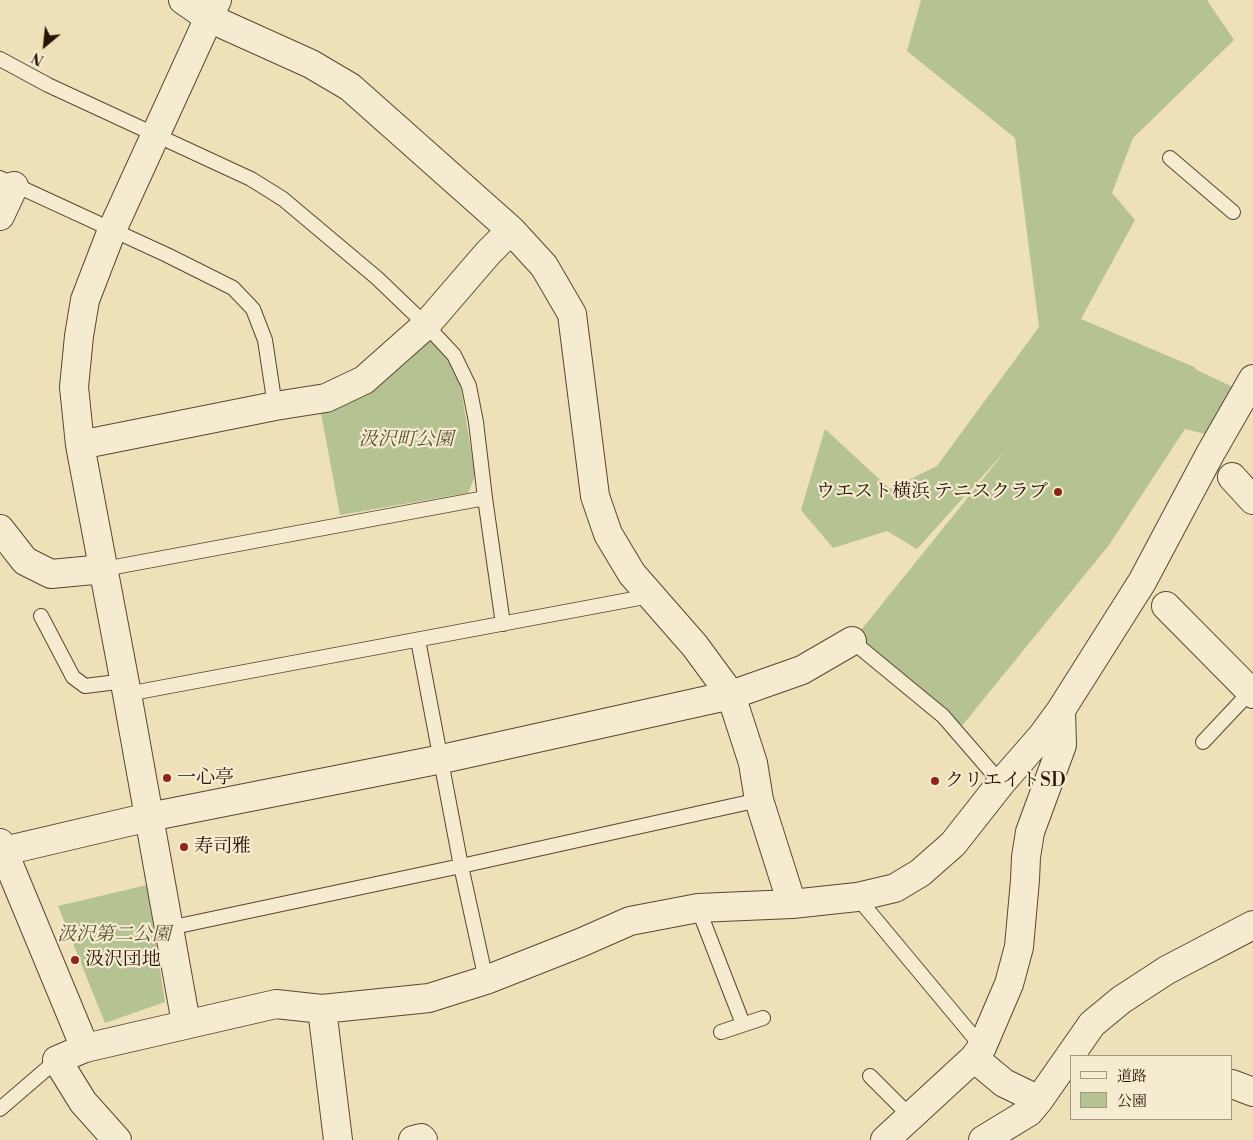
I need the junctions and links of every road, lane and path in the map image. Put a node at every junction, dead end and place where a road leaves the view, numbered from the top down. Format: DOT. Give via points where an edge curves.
graph roads {
  1 [pos="183,0"];
  2 [pos="213,9"];
  3 [pos="0,59"];
  4 [pos="156,135"];
  5 [pos="1170,158"];
  6 [pos="7,182"];
  7 [pos="1233,212"];
  8 [pos="0,216"];
  9 [pos="112,230"];
  10 [pos="511,230"];
  11 [pos="426,325"];
  12 [pos="1253,379"];
  13 [pos="274,406"];
  14 [pos="80,445"];
  15 [pos="1232,477"];
  16 [pos="485,498"];
  17 [pos="1253,500"];
  18 [pos="0,529"];
  19 [pos="104,569"];
  20 [pos="650,596"];
  21 [pos="1166,606"];
  22 [pos="41,616"];
  23 [pos="503,624"];
  24 [pos="418,640"];
  25 [pos="852,641"];
  26 [pos="126,687"];
  27 [pos="1252,693"];
  28 [pos="731,695"];
  29 [pos="1061,710"];
  30 [pos="1203,742"];
  31 [pos="442,758"];
  32 [pos="1001,783"];
  33 [pos="759,800"];
  34 [pos="149,817"];
  35 [pos="1,849"];
  36 [pos="462,866"];
  37 [pos="856,897"];
  38 [pos="792,904"];
  39 [pos="698,908"];
  40 [pos="1253,925"];
  41 [pos="169,928"];
  42 [pos="486,980"];
  43 [pos="322,1009"];
  44 [pos="764,1018"];
  45 [pos="186,1023"];
  46 [pos="743,1024"];
  47 [pos="721,1032"];
  48 [pos="85,1048"];
  49 [pos="978,1052"];
  50 [pos="1074,1055"];
  51 [pos="57,1060"];
  52 [pos="1068,1065"];
  53 [pos="870,1076"];
  54 [pos="1233,1084"];
  55 [pos="1253,1092"];
  56 [pos="1039,1100"];
  57 [pos="0,1109"];
  58 [pos="910,1116"];
  59 [pos="117,1140"];
  60 [pos="338,1140"];
  61 [pos="413,1140"];
  62 [pos="423,1140"];
  63 [pos="885,1140"];
  64 [pos="983,1140"];
  1 -- 2 [label="street"];
  2 -- 4 [label="street"];
  2 -- 10 [label="street" via="350,87"];
  3 -- 4 [label="lane"];
  4 -- 9 [label="street"];
  4 -- 11 [label="lane" via="251,179 283,199 377,278"];
  5 -- 7 [label="lane"];
  6 -- 8 [label="street"];
  6 -- 9 [label="lane"];
  9 -- 13 [label="lane" via="233,288 253,309 265,340"];
  9 -- 14 [label="street" via="84,300 74,387"];
  10 -- 11 [label="street"];
  10 -- 20 [label="street" via="544,266 572,314 595,496 608,534 632,574"];
  11 -- 13 [label="street" via="364,380 326,398"];
  11 -- 16 [label="lane" via="454,355 469,386"];
  12 -- 29 [label="street" via="1142,582"];
  13 -- 14 [label="street"];
  14 -- 19 [label="street"];
  15 -- 17 [label="street"];
  16 -- 19 [label="lane"];
  16 -- 23 [label="lane"];
  18 -- 19 [label="street" via="25,561 51,574"];
  19 -- 26 [label="street"];
  20 -- 23 [label="lane"];
  20 -- 28 [label="street" via="695,646"];
  21 -- 27 [label="street"];
  22 -- 26 [label="lane" via="73,676 85,686"];
  23 -- 24 [label="lane"];
  24 -- 26 [label="lane"];
  24 -- 31 [label="lane"];
  25 -- 28 [label="street" via="802,670"];
  25 -- 32 [label="lane" via="943,716"];
  26 -- 34 [label="street"];
  27 -- 30 [label="lane"];
  28 -- 31 [label="street"];
  28 -- 33 [label="street" via="753,763"];
  29 -- 32 [label="street"];
  29 -- 49 [label="street" via="1062,745 1030,832 1019,947 1009,984"];
  31 -- 34 [label="street"];
  31 -- 36 [label="lane"];
  32 -- 37 [label="street" via="953,844 920,873 895,888"];
  33 -- 36 [label="lane"];
  33 -- 38 [label="street"];
  34 -- 35 [label="street"];
  34 -- 41 [label="street"];
  35 -- 48 [label="street"];
  36 -- 41 [label="lane"];
  36 -- 42 [label="lane"];
  37 -- 38 [label="street"];
  37 -- 49 [label="lane"];
  38 -- 39 [label="street"];
  39 -- 42 [label="street" via="630,921"];
  39 -- 46 [label="lane"];
  40 -- 50 [label="street" via="1167,970 1121,1000 1092,1024"];
  41 -- 45 [label="street"];
  42 -- 43 [label="street" via="428,998"];
  43 -- 45 [label="street" via="276,1004"];
  43 -- 60 [label="street"];
  44 -- 46 [label="lane"];
  45 -- 48 [label="street"];
  46 -- 47 [label="lane"];
  48 -- 51 [label="street"];
  49 -- 56 [label="street" via="1004,1083"];
  49 -- 58 [label="street"];
  51 -- 57 [label="lane"];
  51 -- 59 [label="street" via="83,1102"];
  52 -- 56 [label="street"];
  53 -- 58 [label="lane"];
  54 -- 55 [label="street"];
  56 -- 64 [label="street" via="1029,1112"];
  58 -- 63 [label="street"];
  61 -- 62 [label="street"];
}
